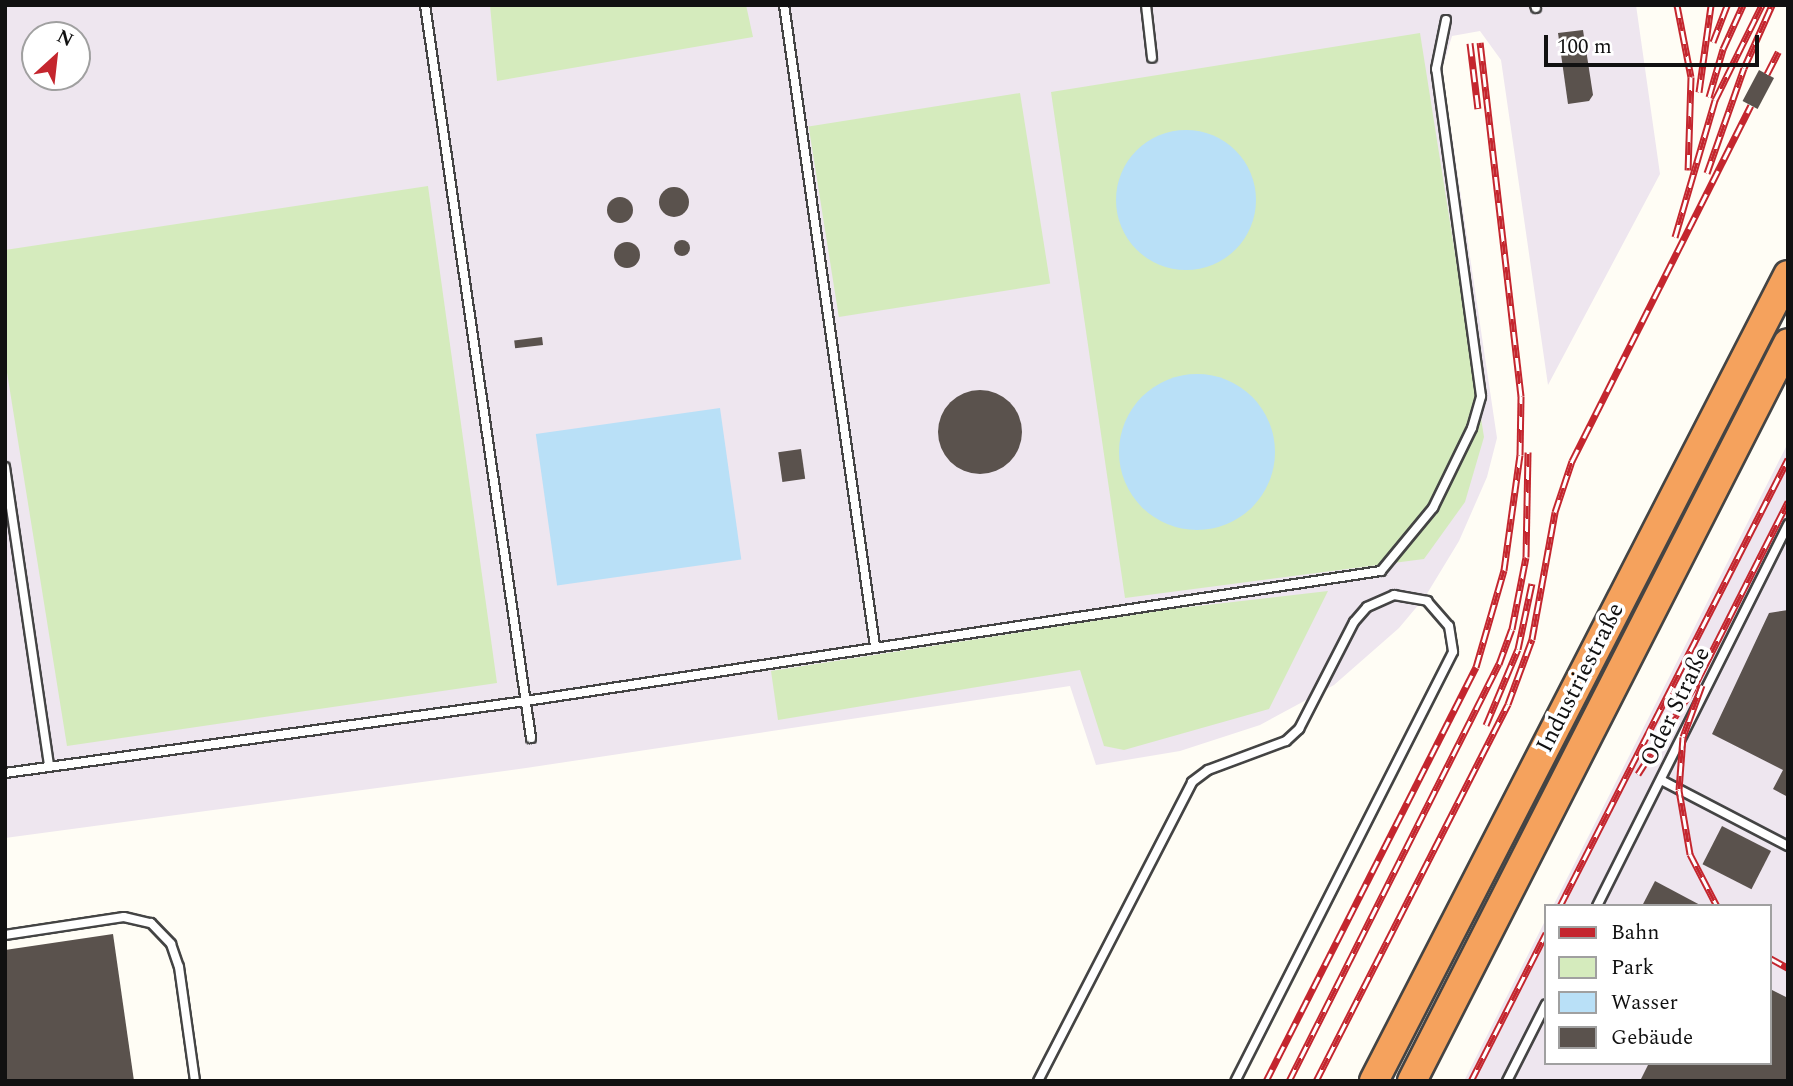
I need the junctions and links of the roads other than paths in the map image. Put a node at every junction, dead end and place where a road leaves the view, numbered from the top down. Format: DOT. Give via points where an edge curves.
graph roads {
  1 [pos="425,5"];
  2 [pos="784,5"];
  3 [pos="1146,5"];
  4 [pos="1446,20"];
  5 [pos="1152,58"];
  6 [pos="1788,275"];
  7 [pos="1788,343"];
  8 [pos="5,467"];
  9 [pos="1788,524"];
  10 [pos="875,646"];
  11 [pos="526,701"];
  12 [pos="531,738"];
  13 [pos="49,766"];
  14 [pos="5,773"];
  15 [pos="1661,780"];
  16 [pos="1788,846"];
  17 [pos="1598,904"];
  18 [pos="5,935"];
  19 [pos="1545,1006"];
  20 [pos="195,1081"];
  21 [pos="1038,1081"];
  22 [pos="1235,1081"];
  23 [pos="1374,1081"];
  24 [pos="1412,1081"];
  25 [pos="1507,1081"];
  1 -- 11 [label="lane"];
  2 -- 10 [label="lane"];
  3 -- 5 [label="lane"];
  4 -- 10 [label="lane" via="1436,69 1481,396 1453,471 1433,508 1381,570"];
  6 -- 23 [label="highway, Industriestraße"];
  7 -- 24 [label="highway, Industriestraße"];
  8 -- 13 [label="lane"];
  9 -- 15 [label="lane, Oder Straße"];
  10 -- 11 [label="lane"];
  11 -- 12 [label="lane"];
  11 -- 13 [label="lane"];
  13 -- 14 [label="lane"];
  15 -- 16 [label="lane"];
  15 -- 17 [label="lane, Oder Straße"];
  18 -- 20 [label="lane" via="124,917 151,923 172,944 179,967"];
  19 -- 25 [label="lane"];
  21 -- 22 [label="lane" via="1192,782 1208,771 1286,741 1299,729 1354,622 1367,607 1394,594 1427,601 1449,626 1453,652"];
}
